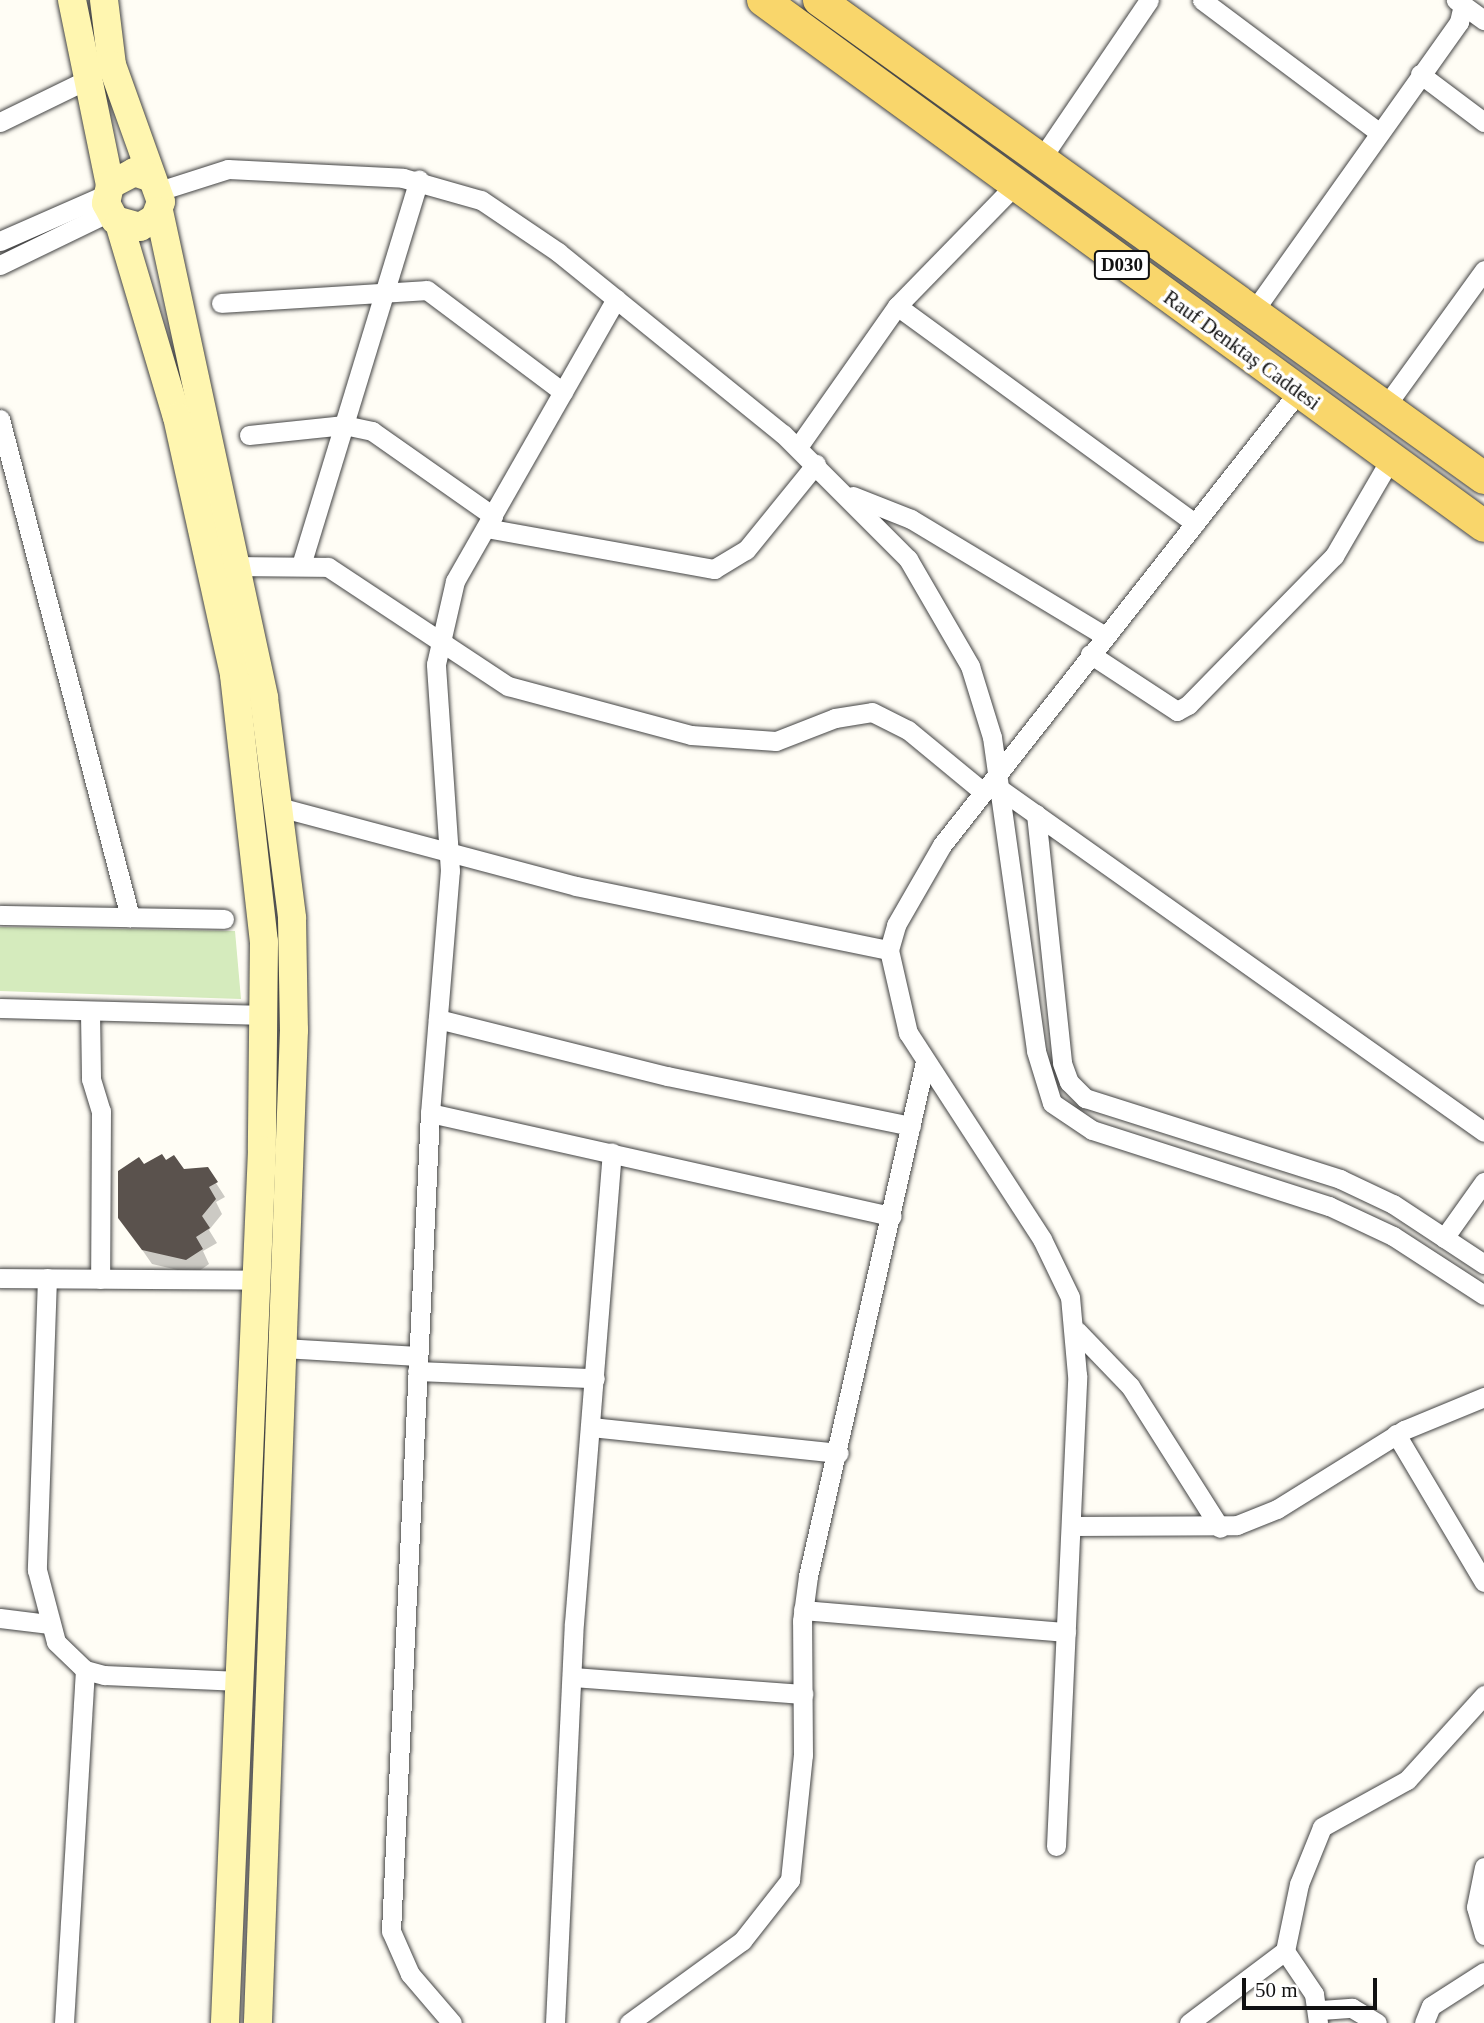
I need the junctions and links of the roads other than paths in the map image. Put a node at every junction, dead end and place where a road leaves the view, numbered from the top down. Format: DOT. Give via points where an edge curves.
graph roads {
  1 [pos="72,0"];
  2 [pos="104,0"];
  3 [pos="763,0"];
  4 [pos="819,0"];
  5 [pos="1149,0"];
  6 [pos="1202,0"];
  7 [pos="1459,3"];
  8 [pos="1484,20"];
  9 [pos="1420,74"];
  10 [pos="84,81"];
  11 [pos="0,121"];
  12 [pos="1484,122"];
  13 [pos="1377,131"];
  14 [pos="1041,159"];
  15 [pos="419,180"];
  16 [pos="1013,187"];
  17 [pos="157,193"];
  18 [pos="111,204"];
  19 [pos="0,241"];
  20 [pos="0,265"];
  21 [pos="1484,271"];
  22 [pos="386,289"];
  23 [pos="616,299"];
  24 [pos="221,303"];
  25 [pos="897,306"];
  26 [pos="1253,312"];
  27 [pos="1299,391"];
  28 [pos="563,392"];
  29 [pos="1385,407"];
  30 [pos="0,419"];
  31 [pos="344,425"];
  32 [pos="248,435"];
  33 [pos="3,444"];
  34 [pos="798,447"];
  35 [pos="1391,458"];
  36 [pos="816,464"];
  37 [pos="1484,478"];
  38 [pos="849,495"];
  39 [pos="489,522"];
  40 [pos="1195,523"];
  41 [pos="1484,526"];
  42 [pos="302,562"];
  43 [pos="239,566"];
  44 [pos="1105,636"];
  45 [pos="439,645"];
  46 [pos="1090,654"];
  47 [pos="993,783"];
  48 [pos="283,808"];
  49 [pos="1036,814"];
  50 [pos="450,853"];
  51 [pos="0,915"];
  52 [pos="131,917"];
  53 [pos="224,919"];
  54 [pos="889,950"];
  55 [pos="0,1008"];
  56 [pos="90,1013"];
  57 [pos="266,1015"];
  58 [pos="438,1019"];
  59 [pos="925,1062"];
  60 [pos="430,1113"];
  61 [pos="911,1126"];
  62 [pos="1484,1132"];
  63 [pos="612,1153"];
  64 [pos="1484,1182"];
  65 [pos="892,1216"];
  66 [pos="1444,1238"];
  67 [pos="1484,1264"];
  68 [pos="0,1278"];
  69 [pos="47,1278"];
  70 [pos="100,1279"];
  71 [pos="257,1280"];
  72 [pos="1484,1295"];
  73 [pos="1077,1331"];
  74 [pos="283,1348"];
  75 [pos="418,1364"];
  76 [pos="595,1378"];
  77 [pos="1484,1397"];
  78 [pos="591,1427"];
  79 [pos="1396,1434"];
  80 [pos="839,1453"];
  81 [pos="1071,1526"];
  82 [pos="1220,1528"];
  83 [pos="1484,1582"];
  84 [pos="803,1611"];
  85 [pos="0,1618"];
  86 [pos="48,1624"];
  87 [pos="1066,1632"];
  88 [pos="85,1670"];
  89 [pos="572,1677"];
  90 [pos="240,1681"];
  91 [pos="803,1694"];
  92 [pos="1484,1695"];
  93 [pos="1056,1846"];
  94 [pos="1484,1867"];
  95 [pos="1484,1935"];
  96 [pos="1285,1951"];
  97 [pos="1484,1972"];
  98 [pos="1320,2017"];
  99 [pos="64,2023"];
  100 [pos="225,2023"];
  101 [pos="258,2023"];
  102 [pos="452,2023"];
  103 [pos="555,2023"];
  104 [pos="629,2023"];
  105 [pos="1189,2023"];
  106 [pos="1377,2023"];
  107 [pos="1424,2023"];
  1 -- 10 [label="main road"];
  2 -- 17 [label="main road" via="113,65"];
  3 -- 16 [label="main road, Rauf Denktaş Caddesi / D030"];
  4 -- 14 [label="main road, Rauf Denktaş Caddesi"];
  5 -- 14 [label="street"];
  6 -- 13 [label="street"];
  7 -- 8 [label="street"];
  7 -- 9 [label="street" via="1459,22"];
  9 -- 12 [label="street"];
  9 -- 13 [label="street"];
  10 -- 11 [label="street"];
  10 -- 18 [label="main road"];
  13 -- 26 [label="street"];
  14 -- 26 [label="main road, Rauf Denktaş Caddesi"];
  15 -- 17 [label="street" via="228,169"];
  15 -- 22 [label="street"];
  15 -- 23 [label="street" via="510,216"];
  16 -- 25 [label="street"];
  16 -- 27 [label="main road, Rauf Denktaş Caddesi / D030"];
  17 -- 18 [label="main road" via="134,172"];
  17 -- 18 [label="main road" via="139,227"];
  17 -- 43 [label="main road"];
  18 -- 19 [label="street"];
  18 -- 20 [label="street"];
  18 -- 57 [label="main road" via="177,417 234,675 259,863"];
  21 -- 29 [label="street"];
  22 -- 24 [label="street"];
  22 -- 28 [label="street" via="427,290 445,298"];
  22 -- 31 [label="street"];
  23 -- 28 [label="street"];
  23 -- 34 [label="street"];
  25 -- 34 [label="street"];
  25 -- 40 [label="street"];
  26 -- 29 [label="main road, Rauf Denktaş Caddesi"];
  27 -- 35 [label="main road, Rauf Denktaş Caddesi / D030"];
  27 -- 40 [label="street"];
  28 -- 39 [label="street"];
  29 -- 37 [label="main road, Rauf Denktaş Caddesi"];
  30 -- 33 [label="street"];
  31 -- 32 [label="street"];
  31 -- 39 [label="street" via="372,431"];
  31 -- 42 [label="street"];
  33 -- 52 [label="street"];
  34 -- 36 [label="street"];
  35 -- 41 [label="main road, Rauf Denktaş Caddesi / D030"];
  35 -- 46 [label="street" via="1334,556 1188,705 1177,711"];
  36 -- 38 [label="street"];
  36 -- 39 [label="street" via="746,550 714,569"];
  38 -- 44 [label="street" via="911,519"];
  38 -- 47 [label="street" via="908,559 947,618 970,666"];
  39 -- 45 [label="street" via="455,581"];
  40 -- 44 [label="street"];
  42 -- 43 [label="street"];
  42 -- 45 [label="street" via="352,578"];
  43 -- 48 [label="main road"];
  44 -- 46 [label="street"];
  45 -- 47 [label="street" via="508,686 691,735 776,741 835,718 872,712"];
  45 -- 50 [label="street" via="436,701"];
  46 -- 47 [label="street"];
  47 -- 49 [label="street"];
  47 -- 54 [label="street" via="907,903"];
  47 -- 72 [label="street" via="1036,1051 1052,1103 1092,1130 1272,1184 1362,1221"];
  48 -- 50 [label="street"];
  48 -- 74 [label="main road" via="294,1030"];
  49 -- 62 [label="street"];
  49 -- 66 [label="street" via="1062,1063 1069,1082 1085,1098 1340,1179"];
  50 -- 54 [label="street" via="576,886"];
  50 -- 58 [label="street"];
  51 -- 52 [label="street"];
  52 -- 53 [label="street"];
  54 -- 59 [label="street" via="897,1001"];
  55 -- 56 [label="street"];
  56 -- 57 [label="street"];
  56 -- 70 [label="street" via="90,1079 101,1111"];
  57 -- 71 [label="main road"];
  58 -- 60 [label="street"];
  58 -- 61 [label="street" via="667,1076"];
  59 -- 61 [label="street"];
  59 -- 73 [label="street" via="1058,1263"];
  60 -- 63 [label="street"];
  60 -- 75 [label="street"];
  61 -- 65 [label="street"];
  63 -- 65 [label="street"];
  63 -- 76 [label="street"];
  64 -- 66 [label="street"];
  65 -- 80 [label="street"];
  66 -- 67 [label="street"];
  68 -- 69 [label="street"];
  69 -- 70 [label="street"];
  69 -- 86 [label="street" via="37,1570"];
  70 -- 71 [label="street"];
  71 -- 90 [label="main road"];
  73 -- 81 [label="street"];
  73 -- 82 [label="street" via="1130,1386"];
  74 -- 75 [label="street"];
  74 -- 101 [label="main road"];
  75 -- 76 [label="street"];
  75 -- 102 [label="street" via="391,1931 410,1974"];
  76 -- 78 [label="street"];
  77 -- 79 [label="street"];
  78 -- 80 [label="street"];
  78 -- 89 [label="street"];
  79 -- 82 [label="street" via="1276,1509"];
  79 -- 83 [label="street"];
  80 -- 84 [label="street"];
  81 -- 82 [label="street"];
  81 -- 87 [label="street"];
  84 -- 87 [label="street"];
  84 -- 91 [label="street"];
  85 -- 86 [label="street"];
  86 -- 88 [label="street"];
  87 -- 93 [label="street"];
  88 -- 90 [label="street"];
  88 -- 99 [label="street"];
  89 -- 91 [label="street"];
  89 -- 103 [label="street"];
  90 -- 100 [label="main road"];
  91 -- 104 [label="street" via="803,1755 790,1880 742,1941"];
  92 -- 96 [label="street" via="1407,1780 1322,1827 1299,1884"];
  94 -- 95 [label="street" via="1476,1907"];
  96 -- 98 [label="street"];
  96 -- 105 [label="street"];
  97 -- 107 [label="street" via="1432,2006"];
  98 -- 106 [label="street" via="1352,2008"];
}
